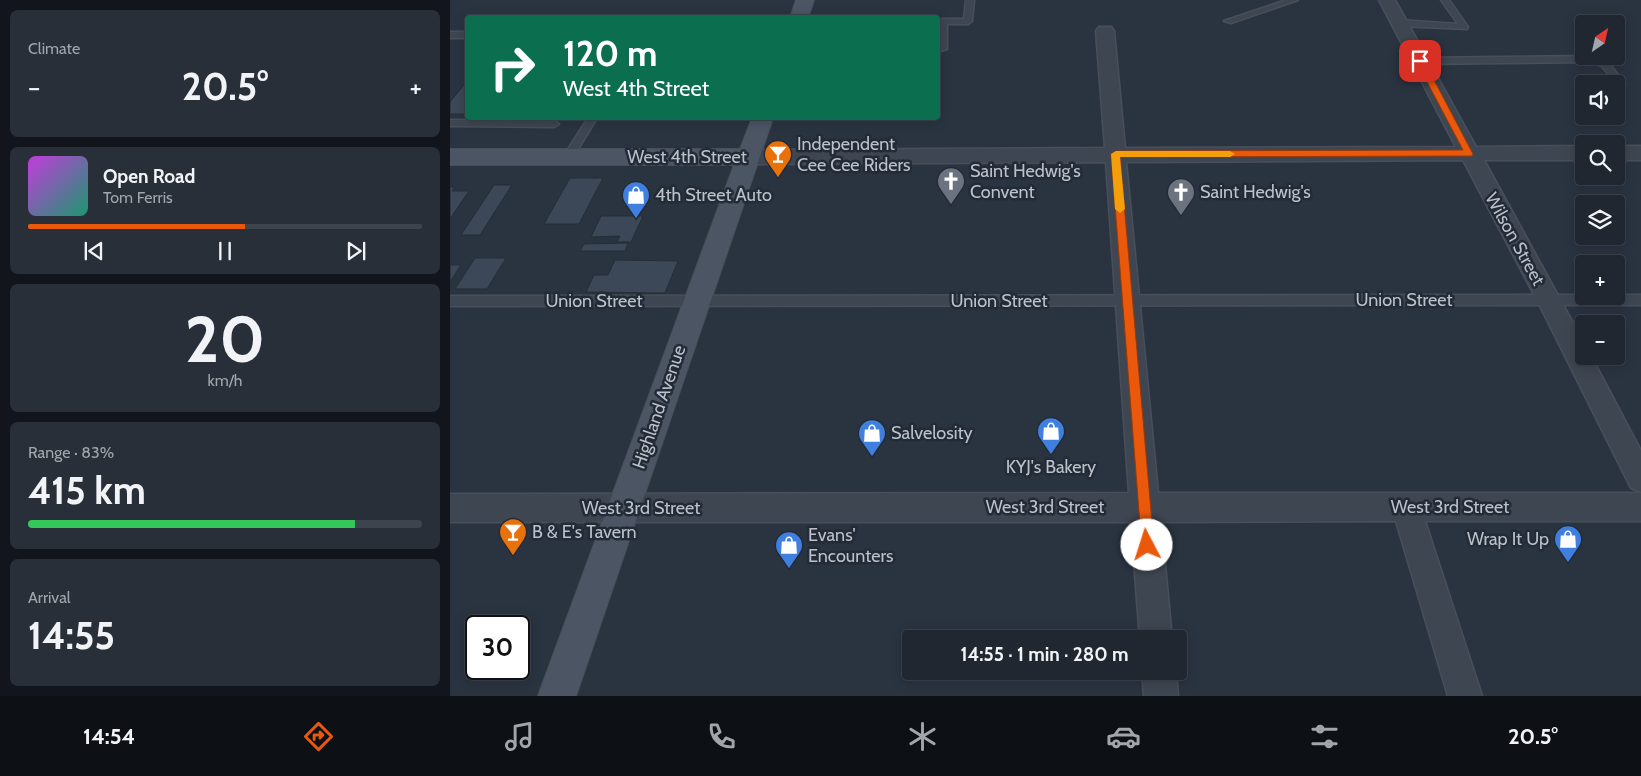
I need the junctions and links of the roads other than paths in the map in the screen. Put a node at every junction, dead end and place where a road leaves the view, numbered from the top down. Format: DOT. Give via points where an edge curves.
graph roads {
  1 [pos="805,0"];
  2 [pos="970,0"];
  3 [pos="1294,0"];
  4 [pos="1387,0"];
  5 [pos="1446,0"];
  6 [pos="800,15"];
  7 [pos="1228,21"];
  8 [pos="1399,23"];
  9 [pos="1106,31"];
  10 [pos="450,35"];
  11 [pos="465,35"];
  12 [pos="943,49"];
  13 [pos="1420,61"];
  14 [pos="1613,75"];
  15 [pos="591,120"];
  16 [pos="761,120"];
  17 [pos="450,123"];
  18 [pos="554,124"];
  19 [pos="1575,153"];
  20 [pos="1625,153"];
  21 [pos="1641,153"];
  22 [pos="1116,154"];
  23 [pos="1469,154"];
  24 [pos="450,157"];
  25 [pos="568,157"];
  26 [pos="748,157"];
  27 [pos="1548,300"];
  28 [pos="1641,300"];
  29 [pos="450,301"];
  30 [pos="697,301"];
  31 [pos="1128,301"];
  32 [pos="1641,479"];
  33 [pos="1144,507"];
  34 [pos="1406,507"];
  35 [pos="1641,507"];
  36 [pos="450,508"];
  37 [pos="624,508"];
  38 [pos="1155,630"];
  39 [pos="1160,680"];
  40 [pos="557,696"];
  41 [pos="1161,696"];
  42 [pos="1465,696"];
  1 -- 6 [label="street"];
  2 -- 12 [label="lane" via="968,21 943,22"];
  3 -- 7 [label="lane"];
  4 -- 8 [label="street, Wilson Street"];
  5 -- 8 [label="lane" via="1464,27"];
  8 -- 13 [label="street, Wilson Street"];
  9 -- 22 [label="street"];
  10 -- 11 [label="lane"];
  13 -- 14 [label="lane" via="1592,59 1605,64"];
  13 -- 23 [label="street, Wilson Street"];
  15 -- 25 [label="lane"];
  16 -- 26 [label="street, Highland Avenue"];
  17 -- 18 [label="lane"];
  19 -- 23 [label="street, West 4th Street"];
  20 -- 21 [label="street"];
  22 -- 23 [label="street, West 4th Street"];
  22 -- 26 [label="street, West 4th Street"];
  22 -- 31 [label="street"];
  23 -- 27 [label="street, Wilson Street"];
  24 -- 25 [label="street, West 4th Street"];
  25 -- 26 [label="street, West 4th Street"];
  26 -- 30 [label="street, Highland Avenue"];
  27 -- 28 [label="lane, Union Street"];
  27 -- 31 [label="lane, Union Street"];
  27 -- 32 [label="street, Wilson Street"];
  29 -- 30 [label="lane, Union Street"];
  30 -- 31 [label="lane, Union Street"];
  30 -- 37 [label="street, Highland Avenue"];
  31 -- 33 [label="street"];
  33 -- 34 [label="street, West 3rd Street"];
  33 -- 37 [label="street, West 3rd Street"];
  33 -- 38 [label="street"];
  34 -- 35 [label="street, West 3rd Street"];
  34 -- 42 [label="street"];
  36 -- 37 [label="street, West 3rd Street"];
  37 -- 40 [label="street, Highland Avenue"];
  39 -- 41 [label="street"];
}
